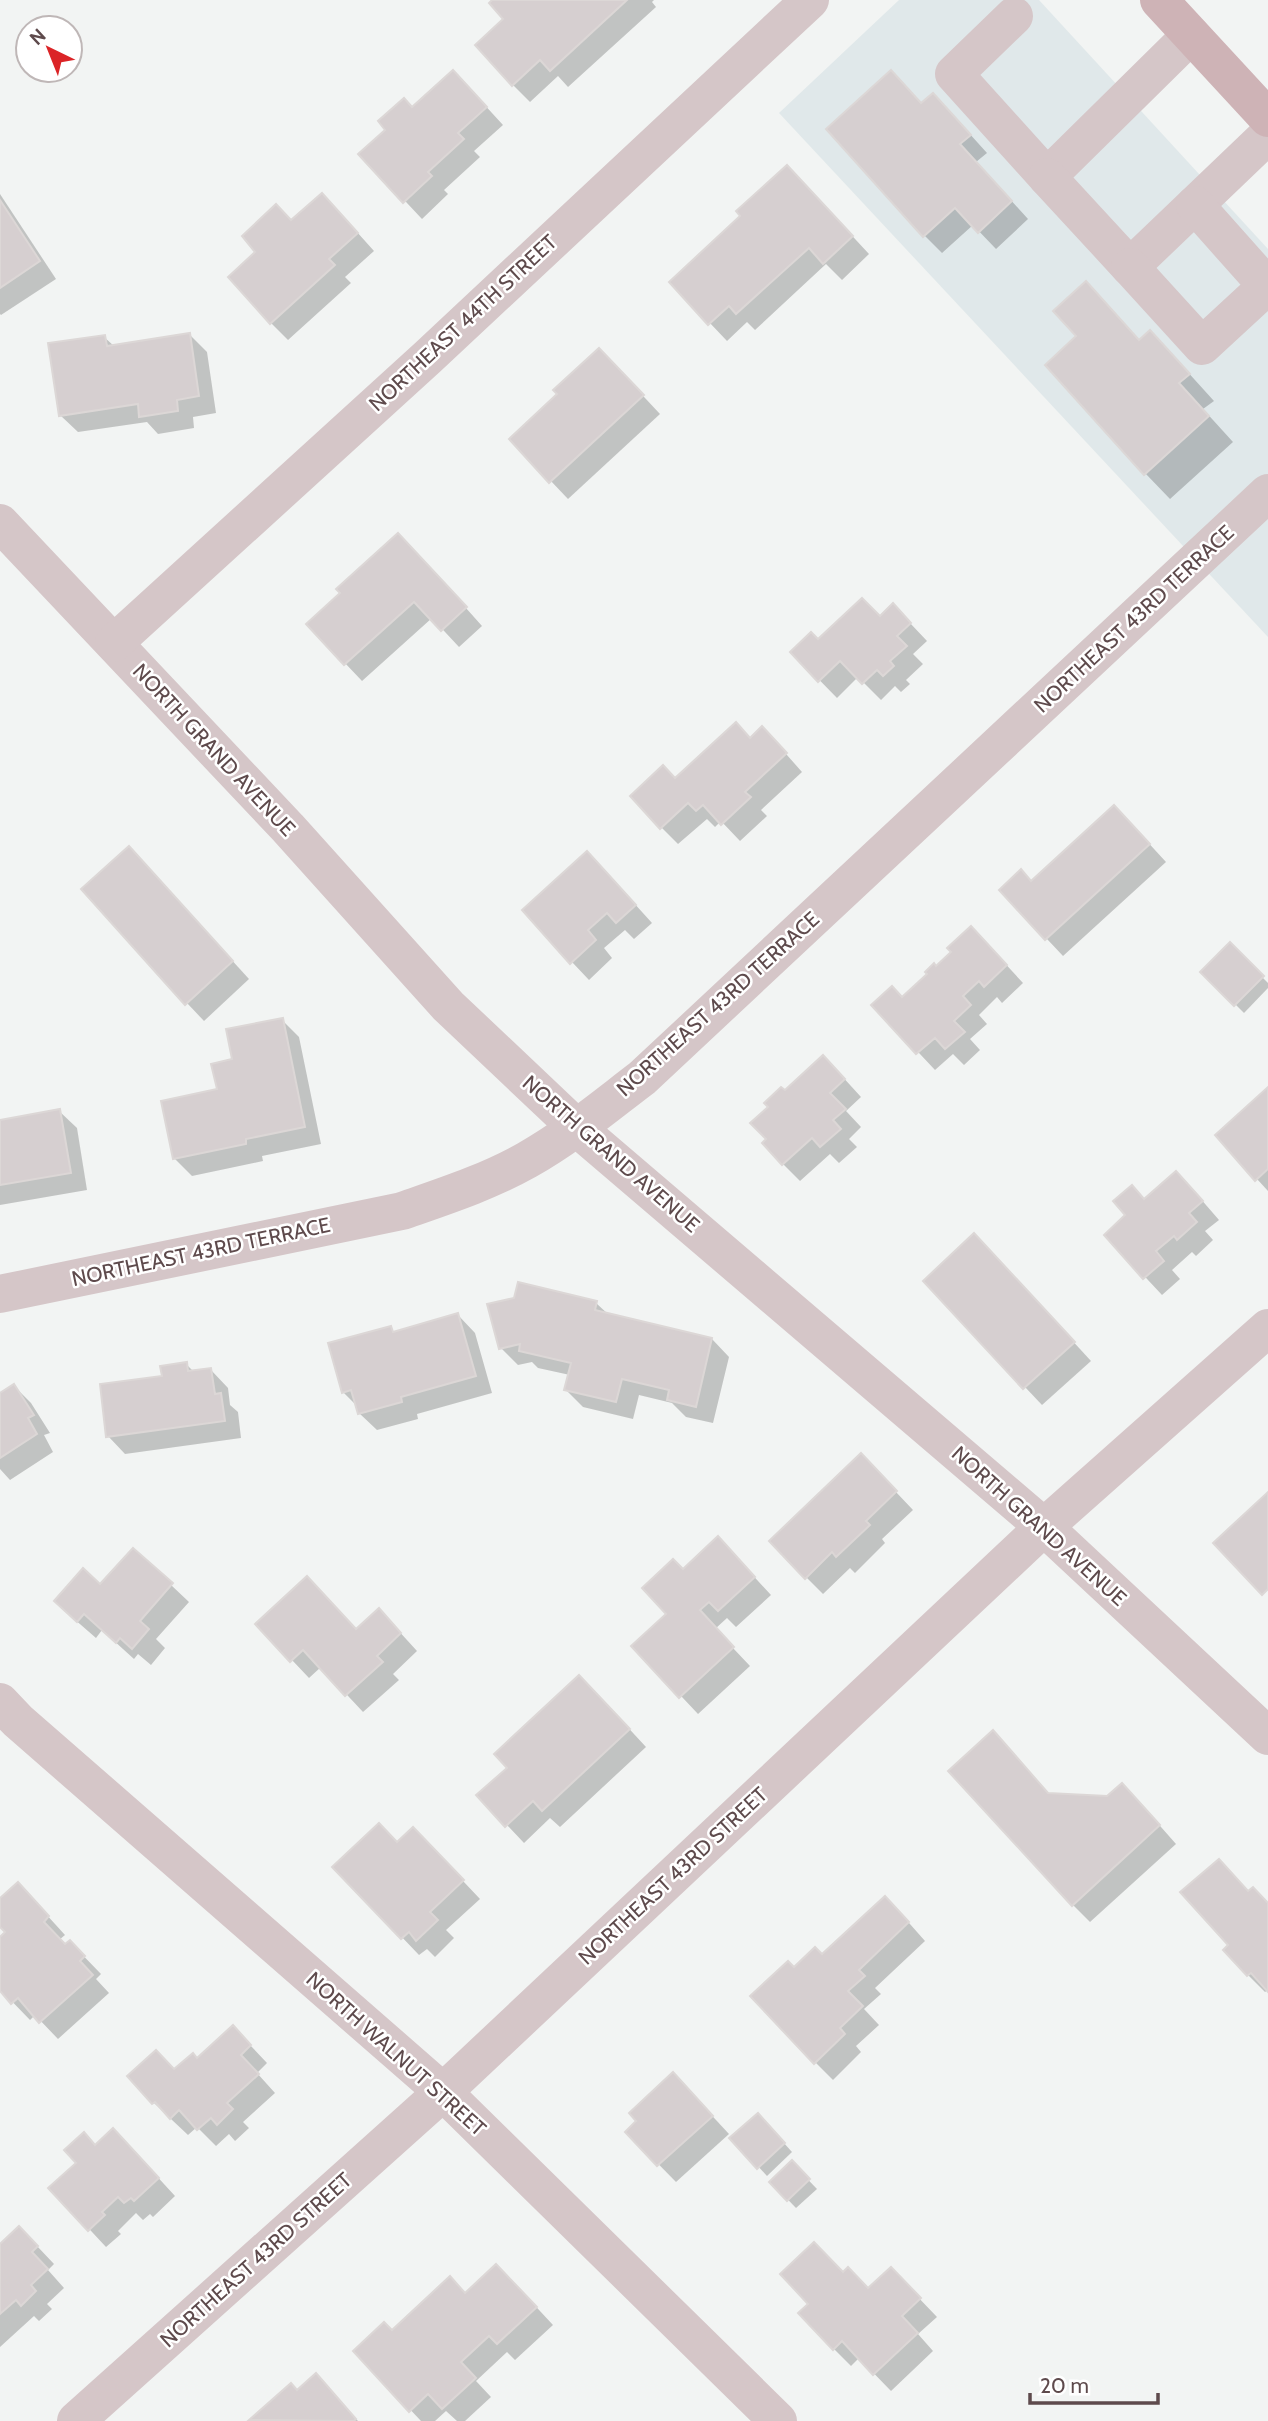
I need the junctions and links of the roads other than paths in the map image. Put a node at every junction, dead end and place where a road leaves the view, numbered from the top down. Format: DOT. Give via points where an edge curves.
graph roads {
  1 [pos="810,0"];
  2 [pos="1159,0"];
  3 [pos="1014,16"];
  4 [pos="1191,34"];
  5 [pos="1268,118"];
  6 [pos="1268,135"];
  7 [pos="1046,177"];
  8 [pos="1195,205"];
  9 [pos="1130,267"];
  10 [pos="1268,493"];
  11 [pos="0,523"];
  12 [pos="114,643"];
  13 [pos="577,1128"];
  14 [pos="0,1294"];
  15 [pos="1268,1328"];
  16 [pos="1044,1527"];
  17 [pos="6,1720"];
  18 [pos="1268,1736"];
  19 [pos="443,2092"];
  20 [pos="76,2421"];
  21 [pos="778,2421"];
  1 -- 12 [label="street, NORTHEAST 44TH STREET"];
  2 -- 4 [label="main road"];
  3 -- 7 [label="street" via="954,74"];
  4 -- 5 [label="main road"];
  4 -- 7 [label="street"];
  6 -- 8 [label="street"];
  7 -- 9 [label="street"];
  8 -- 9 [label="street"];
  8 -- 9 [label="street" via="1267,286 1202,345"];
  10 -- 13 [label="street, NORTHEAST 43RD TERRACE" via="642,1078"];
  11 -- 12 [label="street, NORTH GRAND AVENUE"];
  12 -- 13 [label="street, NORTH GRAND AVENUE" via="448,1006"];
  13 -- 14 [label="street, NORTHEAST 43RD TERRACE" via="528,1160 466,1189 402,1211"];
  13 -- 16 [label="street, NORTH GRAND AVENUE"];
  15 -- 16 [label="street, NORTHEAST 43RD STREET"];
  16 -- 18 [label="street, NORTH GRAND AVENUE"];
  16 -- 19 [label="street, NORTHEAST 43RD STREET"];
  17 -- 19 [label="street, NORTH WALNUT STREET"];
  19 -- 20 [label="street, NORTHEAST 43RD STREET"];
  19 -- 21 [label="street, NORTH WALNUT STREET"];
}
